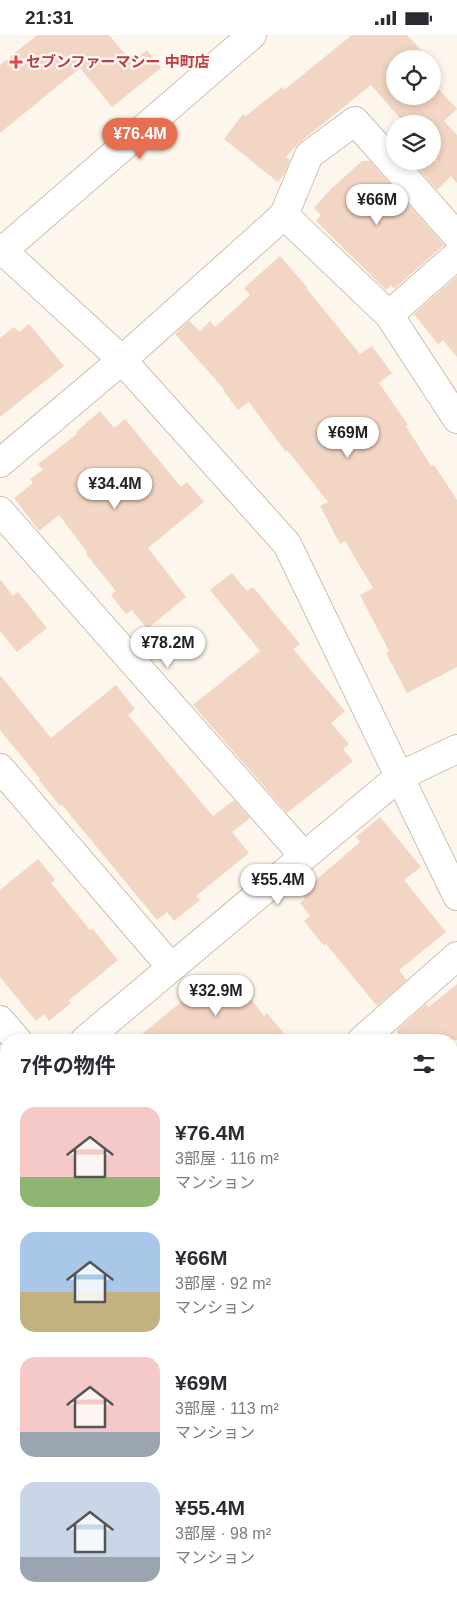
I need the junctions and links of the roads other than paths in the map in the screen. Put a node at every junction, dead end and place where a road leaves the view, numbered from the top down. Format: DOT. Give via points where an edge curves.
graph roads {
  1 [pos="252,35"];
  2 [pos="284,215"];
  3 [pos="457,236"];
  4 [pos="1,250"];
  5 [pos="457,255"];
  6 [pos="389,315"];
  7 [pos="122,360"];
  8 [pos="457,419"];
  9 [pos="0,463"];
  10 [pos="0,511"];
  11 [pos="457,749"];
  12 [pos="0,768"];
  13 [pos="400,776"];
  14 [pos="304,856"];
  15 [pos="457,896"];
  16 [pos="457,956"];
  17 [pos="171,967"];
  18 [pos="0,1020"];
  19 [pos="12,1034"];
  20 [pos="92,1034"];
  21 [pos="369,1034"];
  1 -- 4 [label="street"];
  2 -- 3 [label="street" via="309,155 355,121"];
  2 -- 6 [label="street"];
  2 -- 7 [label="street"];
  4 -- 7 [label="street"];
  5 -- 6 [label="street"];
  6 -- 8 [label="street"];
  7 -- 9 [label="street"];
  7 -- 13 [label="street" via="287,544"];
  10 -- 14 [label="street"];
  11 -- 13 [label="street"];
  12 -- 17 [label="street"];
  13 -- 14 [label="street"];
  13 -- 15 [label="street"];
  14 -- 17 [label="street"];
  16 -- 21 [label="street"];
  17 -- 20 [label="street"];
  18 -- 19 [label="street"];
}
